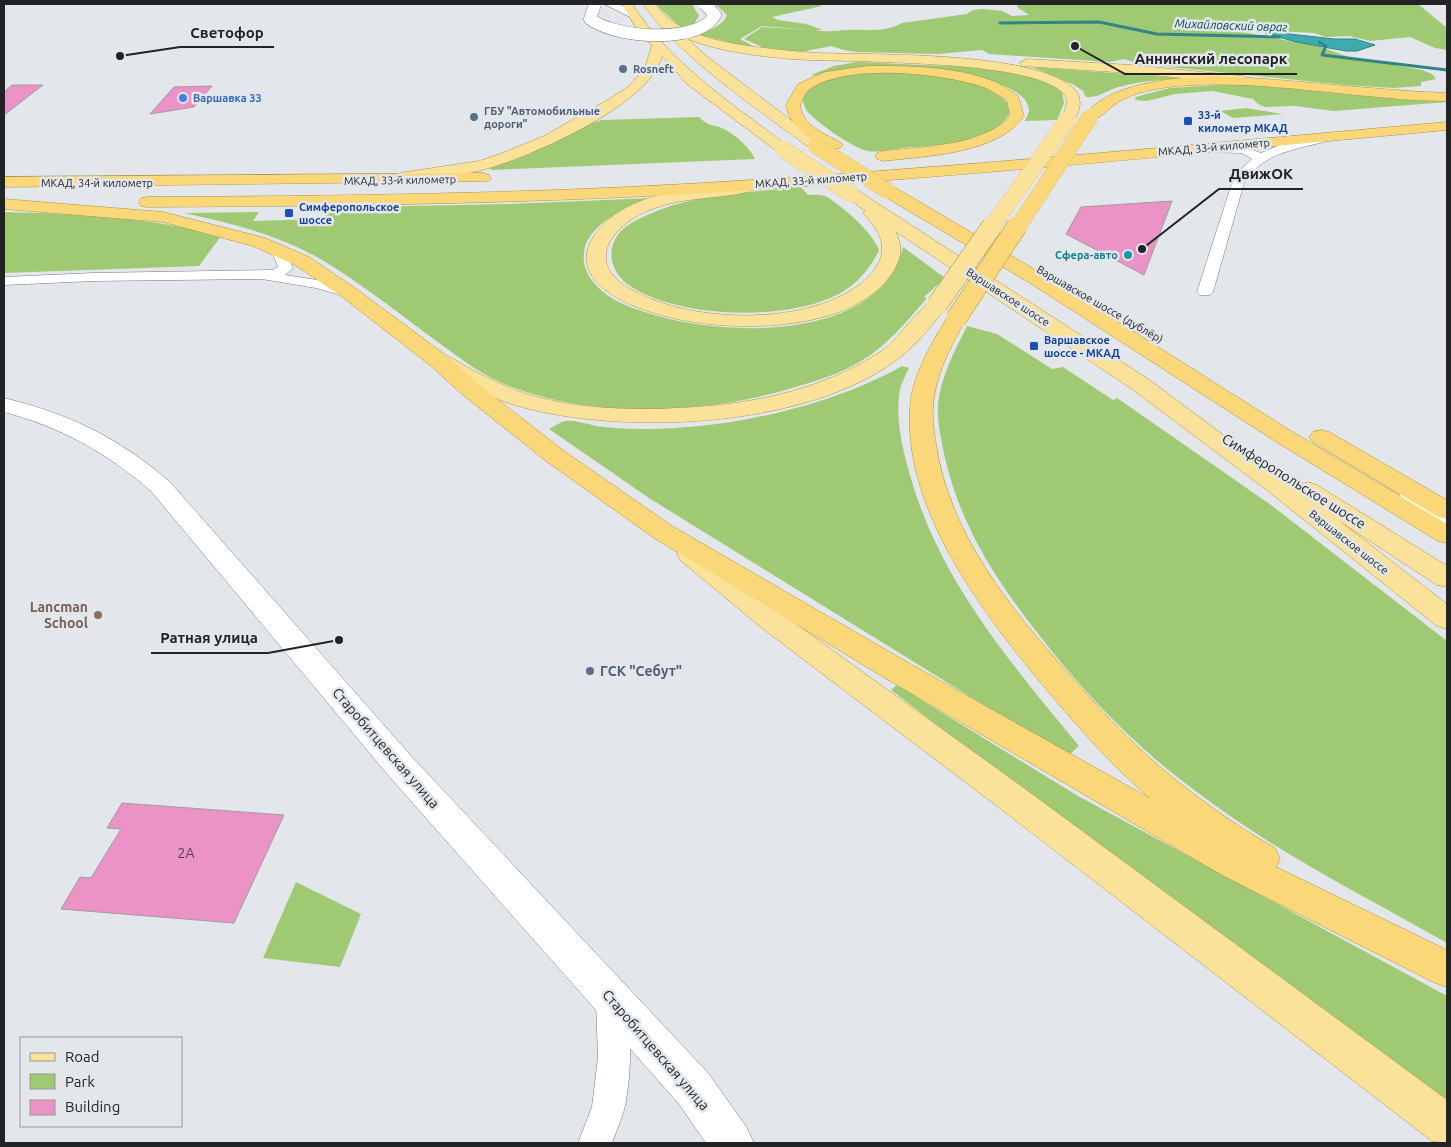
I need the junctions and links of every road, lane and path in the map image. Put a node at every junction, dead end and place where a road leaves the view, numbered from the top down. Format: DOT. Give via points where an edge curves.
graph roads {
  1 [pos="595,4"];
  2 [pos="610,4"];
  3 [pos="650,4"];
  4 [pos="705,4"];
  5 [pos="629,9"];
  6 [pos="667,25"];
  7 [pos="658,46"];
  8 [pos="916,60"];
  9 [pos="1243,80"];
  10 [pos="1447,96"];
  11 [pos="752,99"];
  12 [pos="1447,109"];
  13 [pos="1428,111"];
  14 [pos="805,127"];
  15 [pos="1447,128"];
  16 [pos="1352,135"];
  17 [pos="1095,139"];
  18 [pos="1037,144"];
  19 [pos="816,146"];
  20 [pos="1008,146"];
  21 [pos="1166,151"];
  22 [pos="883,156"];
  23 [pos="1258,160"];
  24 [pos="776,164"];
  25 [pos="500,178"];
  26 [pos="836,178"];
  27 [pos="333,181"];
  28 [pos="4,182"];
  29 [pos="190,182"];
  30 [pos="897,190"];
  31 [pos="851,194"];
  32 [pos="173,202"];
  33 [pos="4,204"];
  34 [pos="278,250"];
  35 [pos="264,276"];
  36 [pos="4,281"];
  37 [pos="348,292"];
  38 [pos="1205,292"];
  39 [pos="947,312"];
  40 [pos="439,361"];
  41 [pos="1140,384"];
  42 [pos="4,405"];
  43 [pos="1312,432"];
  44 [pos="1283,436"];
  45 [pos="1365,463"];
  46 [pos="1447,492"];
  47 [pos="1447,511"];
  48 [pos="1447,525"];
  49 [pos="664,532"];
  50 [pos="1447,535"];
  51 [pos="1447,578"];
  52 [pos="1447,620"];
  53 [pos="1447,969"];
  54 [pos="611,998"];
  55 [pos="1447,1126"];
  56 [pos="596,1143"];
  57 [pos="732,1143"];
  1 -- 4 [label="street, bridge" via="590,19 592,23 613,31 642,35 677,32 705,25 714,20 715,15"];
  2 -- 5 [label="street"];
  3 -- 6 [label="main road"];
  5 -- 7 [label="main road, Варшавское шоссе"];
  6 -- 8 [label="main road" via="678,32 714,43 764,52"];
  6 -- 11 [label="main road" via="700,58"];
  7 -- 27 [label="main road" via="651,70 623,97 521,153 462,170"];
  7 -- 31 [label="main road, Варшавское шоссе, bridge" via="692,81 783,149"];
  8 -- 9 [label="main road" via="1068,65"];
  8 -- 39 [label="main road, bridge" via="1016,70 1052,80 1063,86 1073,98 1068,119"];
  9 -- 10 [label="highway" via="1362,92"];
  9 -- 39 [label="highway, bridge" via="1148,87 1117,96 1096,110"];
  11 -- 14 [label="main road, Варшавское шоссе (дублёр)"];
  11 -- 19 [label="main road"];
  12 -- 13 [label="highway"];
  14 -- 22 [label="highway" via="793,108 796,92 819,78 859,70 909,69 956,74 993,85 1017,102 1019,111 1015,119 992,136 943,149"];
  14 -- 30 [label="highway, Варшавское шоссе (дублёр)"];
  15 -- 16 [label="highway, МКАД, 33-й километр"];
  16 -- 21 [label="highway, МКАД, 33-й километр"];
  16 -- 23 [label="street" via="1290,145 1271,151"];
  17 -- 18 [label="highway"];
  19 -- 30 [label="highway, bridge"];
  20 -- 22 [label="highway, МКАД, 33-й километр"];
  21 -- 23 [label="street" via="1233,149 1254,153"];
  21 -- 26 [label="highway, МКАД, 33-й километр"];
  22 -- 24 [label="highway, МКАД, 33-й километр"];
  23 -- 38 [label="street" via="1243,172 1238,183"];
  25 -- 27 [label="highway, МКАД, 33-й километр"];
  26 -- 31 [label="main road" via="717,191 639,210 622,218 601,238 596,262 610,285 640,302 688,316 718,320 778,319 809,314 856,296 882,275 890,262 893,250 890,237 882,224"];
  26 -- 32 [label="highway, МКАД, 33-й километр" via="552,195"];
  27 -- 29 [label="highway, МКАД, 33-й километр"];
  28 -- 29 [label="highway, МКАД, 34-й километр"];
  30 -- 43 [label="highway, Варшавское шоссе (дублёр)" via="1115,311"];
  30 -- 44 [label="highway"];
  31 -- 41 [label="main road, Варшавское шоссе"];
  32 -- 33 [label="highway, МКАД, 34-й километр"];
  33 -- 34 [label="highway" via="163,217 230,233"];
  34 -- 35 [label="street" via="286,268"];
  34 -- 37 [label="highway"];
  35 -- 36 [label="street"];
  35 -- 37 [label="street"];
  37 -- 40 [label="highway"];
  39 -- 40 [label="main road" via="891,354 845,380 787,398 713,413 641,418 536,404 487,387"];
  39 -- 53 [label="highway" via="922,398 920,420 929,470 938,500 970,567 1034,656 1110,740 1145,774 1190,810 1248,851"];
  40 -- 49 [label="highway" via="556,456"];
  41 -- 51 [label="main road, Симферопольское шоссе"];
  41 -- 52 [label="main road, Варшавское шоссе" via="1278,486"];
  42 -- 54 [label="street, Старобитцевская улица" via="65,422 99,439 160,486 400,766"];
  43 -- 45 [label="highway, Варшавское шоссе (дублёр)"];
  43 -- 46 [label="highway"];
  44 -- 48 [label="main road"];
  44 -- 50 [label="highway"];
  45 -- 47 [label="highway, Варшавское шоссе (дублёр)"];
  45 -- 48 [label="street"];
  49 -- 53 [label="highway" via="896,670 1235,864"];
  49 -- 55 [label="main road" via="772,621"];
  54 -- 56 [label="street" via="614,1057 608,1107"];
  54 -- 57 [label="street, Старобитцевская улица" via="694,1089"];
}
